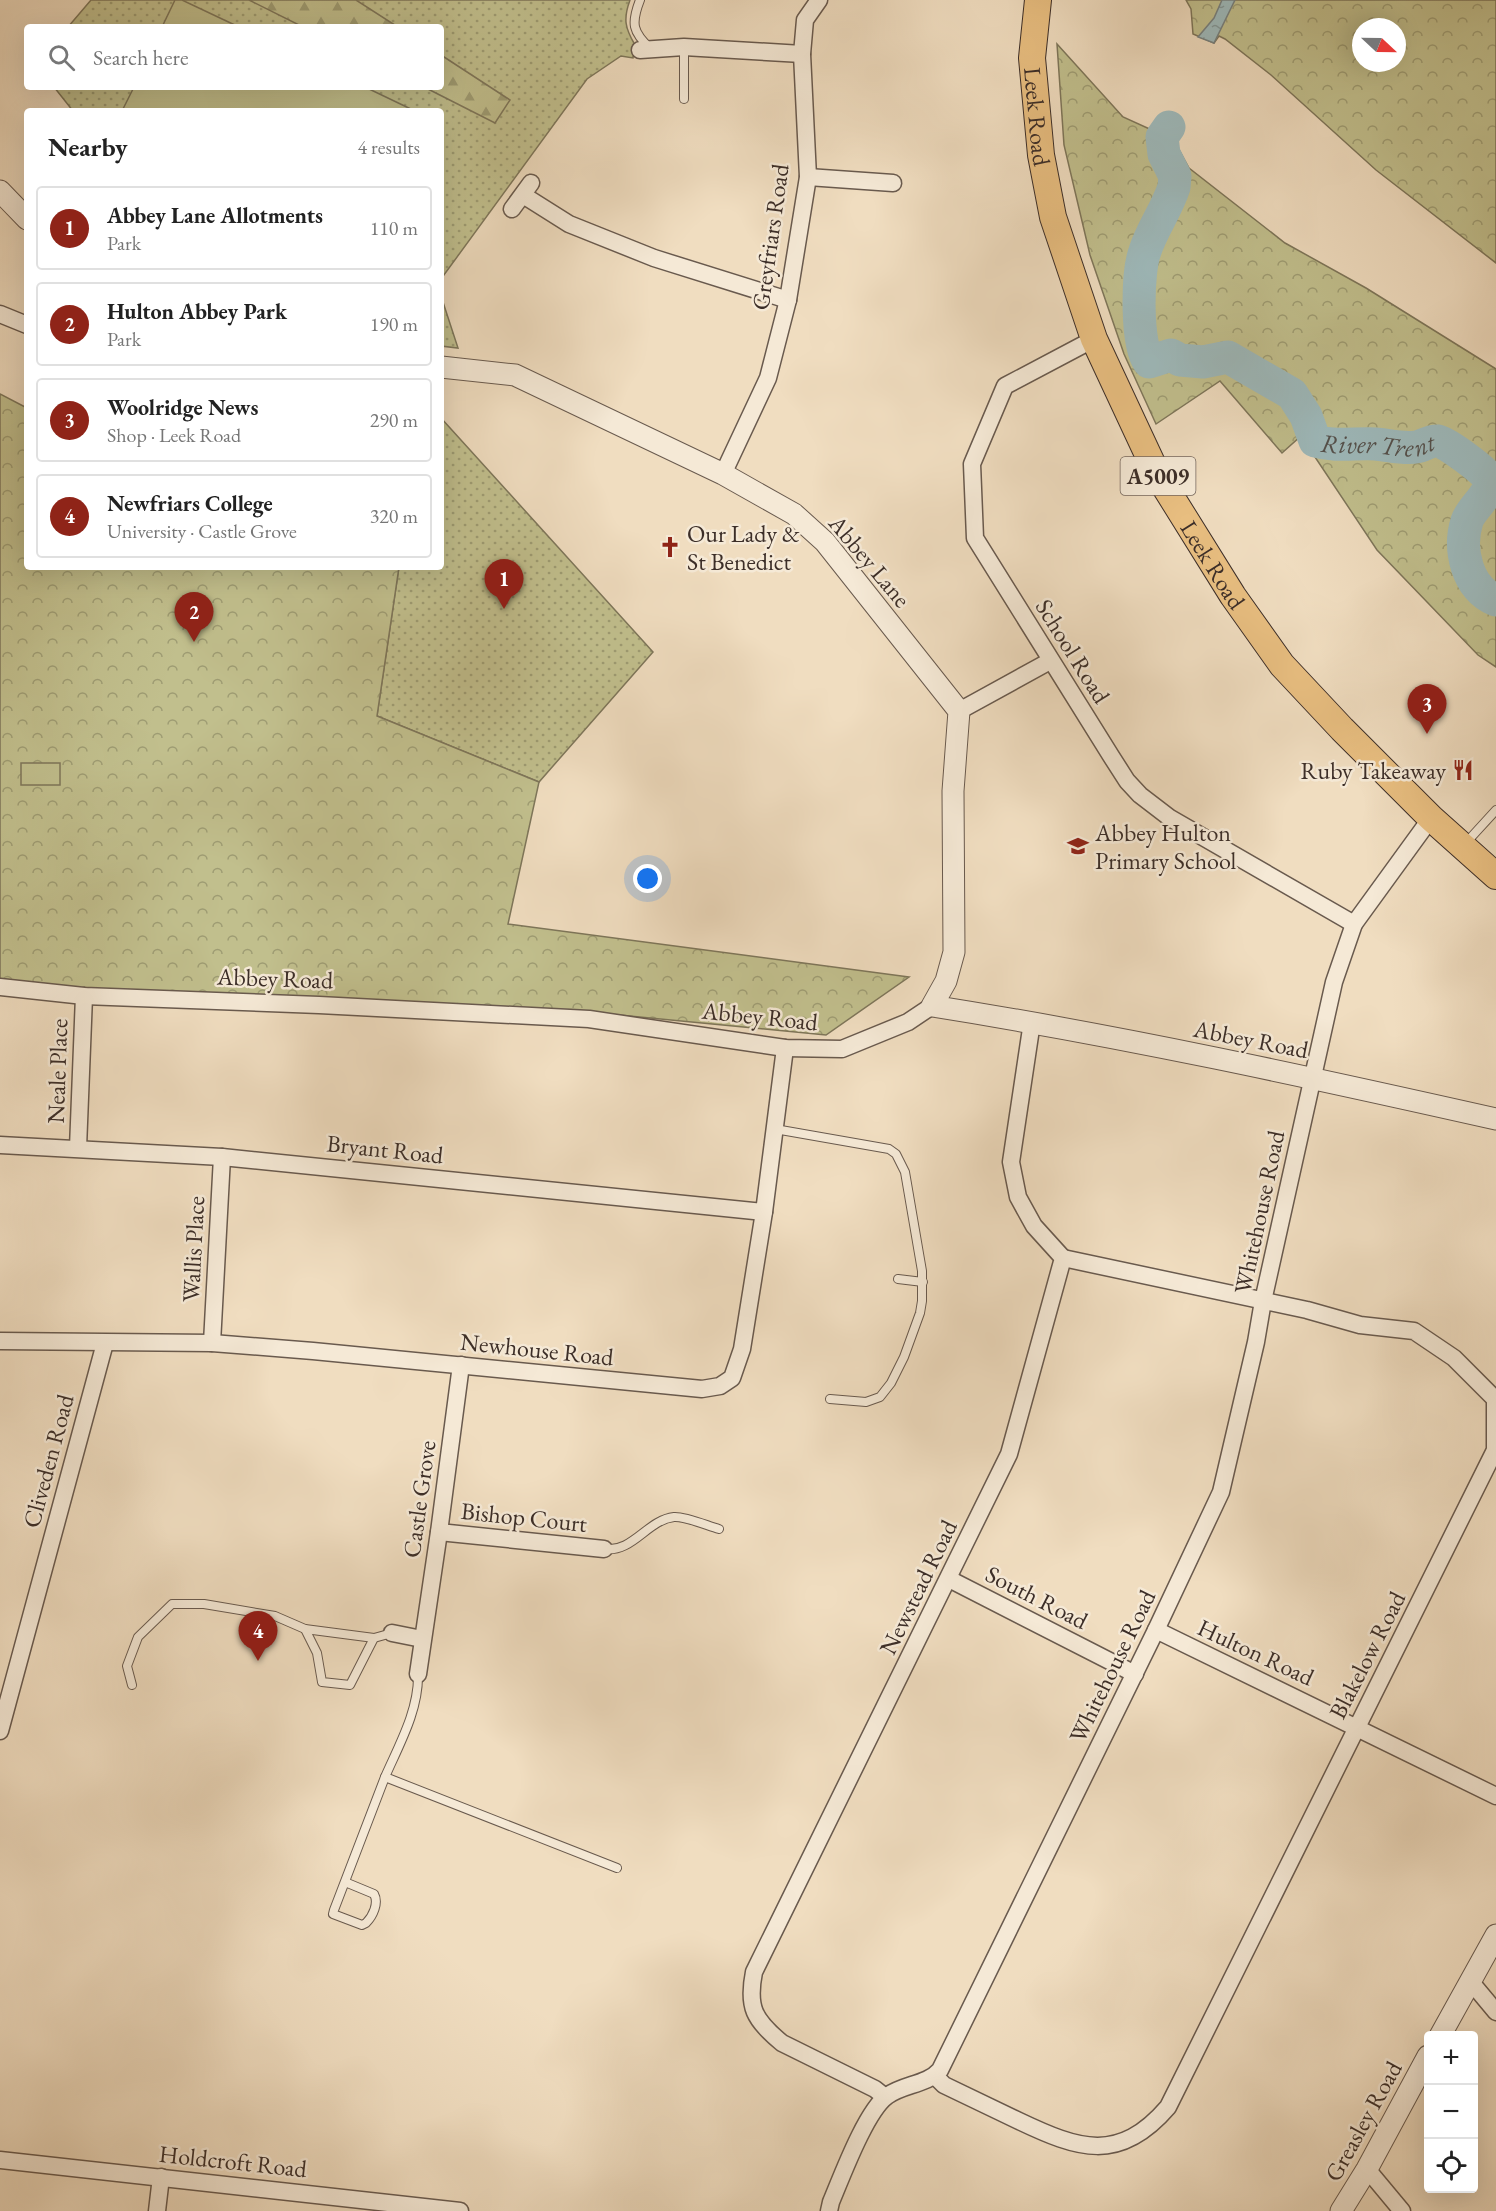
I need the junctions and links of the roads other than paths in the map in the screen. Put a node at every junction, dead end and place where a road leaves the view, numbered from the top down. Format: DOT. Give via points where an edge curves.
graph roads {
  1 [pos="640,0"];
  2 [pos="819,0"];
  3 [pos="1038,0"];
  4 [pos="684,47"];
  5 [pos="646,50"];
  6 [pos="802,54"];
  7 [pos="684,99"];
  8 [pos="808,177"];
  9 [pos="892,183"];
  10 [pos="0,192"];
  11 [pos="512,209"];
  12 [pos="24,216"];
  13 [pos="788,300"];
  14 [pos="0,314"];
  15 [pos="24,324"];
  16 [pos="1094,339"];
  17 [pos="444,368"];
  18 [pos="723,474"];
  19 [pos="1050,661"];
  20 [pos="959,711"];
  21 [pos="1496,810"];
  22 [pos="1431,818"];
  23 [pos="1463,846"];
  24 [pos="1496,876"];
  25 [pos="1354,924"];
  26 [pos="0,987"];
  27 [pos="84,996"];
  28 [pos="932,1006"];
  29 [pos="1032,1022"];
  30 [pos="785,1048"];
  31 [pos="1313,1077"];
  32 [pos="1496,1119"];
  33 [pos="775,1130"];
  34 [pos="0,1145"];
  35 [pos="78,1148"];
  36 [pos="222,1157"];
  37 [pos="764,1212"];
  38 [pos="1063,1258"];
  39 [pos="898,1280"];
  40 [pos="922,1282"];
  41 [pos="1263,1301"];
  42 [pos="0,1341"];
  43 [pos="105,1343"];
  44 [pos="212,1343"];
  45 [pos="461,1365"];
  46 [pos="1496,1398"];
  47 [pos="830,1399"];
  48 [pos="719,1529"];
  49 [pos="439,1533"];
  50 [pos="604,1549"];
  51 [pos="949,1580"];
  52 [pos="306,1629"];
  53 [pos="1156,1630"];
  54 [pos="392,1633"];
  55 [pos="374,1638"];
  56 [pos="423,1638"];
  57 [pos="418,1674"];
  58 [pos="1135,1674"];
  59 [pos="132,1685"];
  60 [pos="1358,1727"];
  61 [pos="0,1731"];
  62 [pos="385,1777"];
  63 [pos="1496,1796"];
  64 [pos="617,1868"];
  65 [pos="345,1882"];
  66 [pos="1496,1935"];
  67 [pos="1471,1982"];
  68 [pos="1496,2012"];
  69 [pos="1443,2031"];
  70 [pos="1424,2063"];
  71 [pos="934,2076"];
  72 [pos="885,2097"];
  73 [pos="0,2160"];
  74 [pos="1367,2169"];
  75 [pos="161,2177"];
  76 [pos="157,2211"];
  77 [pos="460,2211"];
  78 [pos="829,2211"];
  79 [pos="1341,2211"];
  80 [pos="1402,2211"];
  1 -- 5 [label="lane" via="633,17 637,36"];
  2 -- 6 [label="street, Greyfriars Road" via="805,20"];
  3 -- 16 [label="main road, Leek Road / A5009" via="1032,58 1041,155 1053,217"];
  4 -- 5 [label="street"];
  4 -- 6 [label="street"];
  4 -- 7 [label="lane"];
  6 -- 8 [label="street, Greyfriars Road"];
  8 -- 9 [label="street"];
  8 -- 13 [label="street, Greyfriars Road"];
  10 -- 12 [label="street"];
  11 -- 13 [label="street" via="527,189 569,224 633,250"];
  13 -- 18 [label="street, Greyfriars Road" via="768,378"];
  14 -- 15 [label="street"];
  16 -- 19 [label="street, School Road" via="1005,386 972,464 975,538"];
  16 -- 22 [label="main road, Leek Road / A5009" via="1157,474 1282,666"];
  17 -- 18 [label="street, Abbey Lane" via="514,375"];
  18 -- 20 [label="street, Abbey Lane" via="794,514 825,542"];
  19 -- 20 [label="street"];
  19 -- 25 [label="street, School Road" via="1140,795 1170,818"];
  20 -- 28 [label="street" via="953,791 954,952 946,981"];
  21 -- 23 [label="lane"];
  22 -- 23 [label="main road, Leek Road / A5009"];
  22 -- 25 [label="street"];
  23 -- 24 [label="main road, Leek Road / A5009"];
  25 -- 31 [label="street" via="1334,981"];
  26 -- 27 [label="street, Abbey Road"];
  27 -- 30 [label="street, Abbey Road" via="589,1020"];
  27 -- 35 [label="street, Neale Place"];
  28 -- 29 [label="street, Abbey Road"];
  28 -- 30 [label="street, Abbey Road" via="908,1022 842,1049"];
  29 -- 31 [label="street, Abbey Road"];
  29 -- 38 [label="street" via="1011,1162 1018,1197 1034,1226"];
  30 -- 33 [label="street, Newhouse Road"];
  31 -- 32 [label="street, Abbey Road"];
  31 -- 41 [label="street, Whitehouse Road"];
  33 -- 37 [label="street, Newhouse Road"];
  33 -- 40 [label="lane" via="879,1146 896,1154 905,1172"];
  34 -- 35 [label="street, Bryant Road"];
  35 -- 36 [label="street, Bryant Road"];
  36 -- 37 [label="street, Bryant Road"];
  36 -- 44 [label="street, Wallis Place"];
  37 -- 45 [label="street, Newhouse Road" via="742,1349 732,1378 720,1386 702,1389"];
  38 -- 41 [label="street, Blakelow Road"];
  38 -- 51 [label="street, Newstead Road" via="1009,1454"];
  39 -- 40 [label="lane"];
  40 -- 47 [label="lane" via="915,1330 886,1391 874,1401"];
  41 -- 46 [label="street, Blakelow Road" via="1360,1325 1414,1331 1454,1358"];
  41 -- 53 [label="street, Whitehouse Road" via="1221,1492"];
  42 -- 43 [label="street, Newhouse Road"];
  43 -- 44 [label="street, Newhouse Road"];
  43 -- 61 [label="street, Cliveden Road"];
  44 -- 45 [label="street, Newhouse Road"];
  45 -- 49 [label="street, Castle Grove"];
  46 -- 60 [label="street, Blakelow Road" via="1495,1450 1486,1472"];
  48 -- 50 [label="lane" via="676,1516 654,1525 632,1543 614,1551"];
  49 -- 50 [label="street, Bishop Court"];
  49 -- 56 [label="street, Castle Grove"];
  51 -- 58 [label="street, South Road"];
  51 -- 72 [label="street, Newstead Road" via="754,1972 750,1991 752,2010 773,2036"];
  52 -- 55 [label="lane"];
  52 -- 55 [label="lane" via="317,1653 322,1682 350,1685"];
  52 -- 59 [label="lane" via="275,1616 204,1604 172,1604 138,1637 127,1666"];
  53 -- 58 [label="street, Whitehouse Road"];
  53 -- 60 [label="street, Hulton Road"];
  54 -- 55 [label="lane"];
  54 -- 56 [label="street"];
  56 -- 57 [label="street, Castle Grove"];
  57 -- 62 [label="lane" via="409,1722"];
  58 -- 71 [label="street, Whitehouse Road" via="964,2024"];
  60 -- 63 [label="street, Hulton Road"];
  60 -- 71 [label="street, Blakelow Road" via="1168,2107 1155,2122 1140,2134 1118,2143 1081,2146 1027,2125 944,2085"];
  62 -- 64 [label="lane"];
  62 -- 65 [label="lane"];
  65 -- 65 [label="lane" via="333,1914 362,1925 370,1919 376,1899 374,1894"];
  66 -- 67 [label="street"];
  67 -- 68 [label="street"];
  67 -- 69 [label="street"];
  70 -- 74 [label="street, Greasley Road"];
  71 -- 72 [label="street"];
  72 -- 78 [label="street" via="872,2111"];
  73 -- 75 [label="street, Holdcroft Road"];
  74 -- 79 [label="street, Greasley Road"];
  74 -- 80 [label="street"];
  75 -- 76 [label="street"];
  75 -- 77 [label="street, Holdcroft Road"];
}
